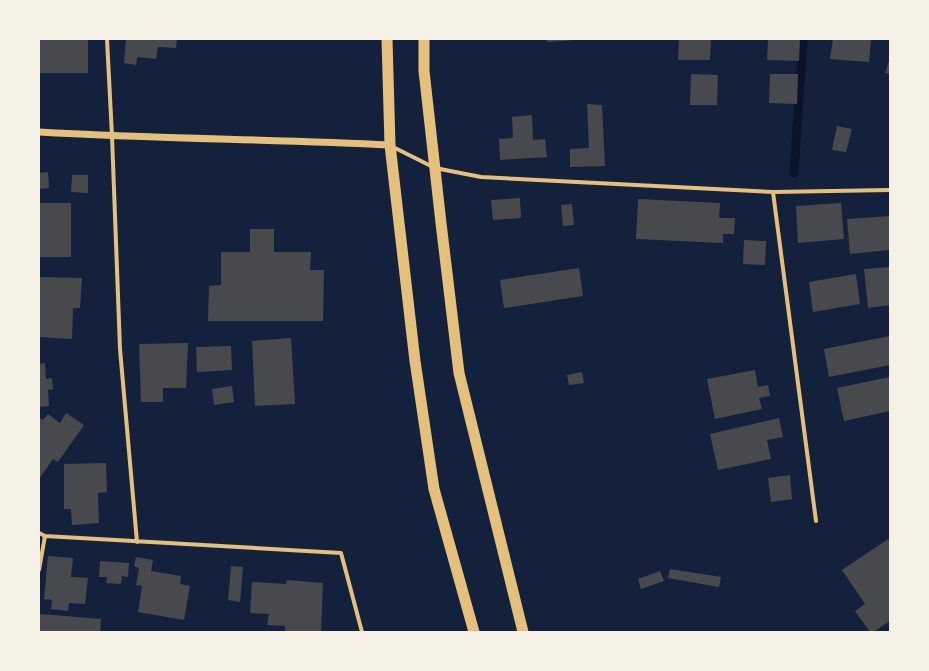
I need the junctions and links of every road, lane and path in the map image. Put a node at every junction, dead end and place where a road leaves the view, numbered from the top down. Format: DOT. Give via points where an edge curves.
graph roads {
  1 [pos="107,39"];
  2 [pos="387,39"];
  3 [pos="424,39"];
  4 [pos="39,132"];
  5 [pos="112,136"];
  6 [pos="390,145"];
  7 [pos="435,168"];
  8 [pos="890,190"];
  9 [pos="773,192"];
  10 [pos="816,521"];
  11 [pos="39,533"];
  12 [pos="45,536"];
  13 [pos="137,542"];
  14 [pos="39,570"];
  15 [pos="362,632"];
  16 [pos="474,632"];
  17 [pos="523,632"];
  1 -- 5 [label="street"];
  2 -- 6 [label="highway"];
  3 -- 7 [label="highway" via="424,70"];
  4 -- 5 [label="street"];
  5 -- 6 [label="street"];
  5 -- 13 [label="street" via="120,349"];
  6 -- 7 [label="street"];
  6 -- 16 [label="highway" via="415,361 434,489"];
  7 -- 9 [label="street" via="481,176"];
  7 -- 17 [label="highway" via="458,373"];
  8 -- 9 [label="street"];
  9 -- 10 [label="street"];
  11 -- 12 [label="street"];
  12 -- 13 [label="street"];
  12 -- 14 [label="street"];
  13 -- 15 [label="street" via="340,553"];
}
